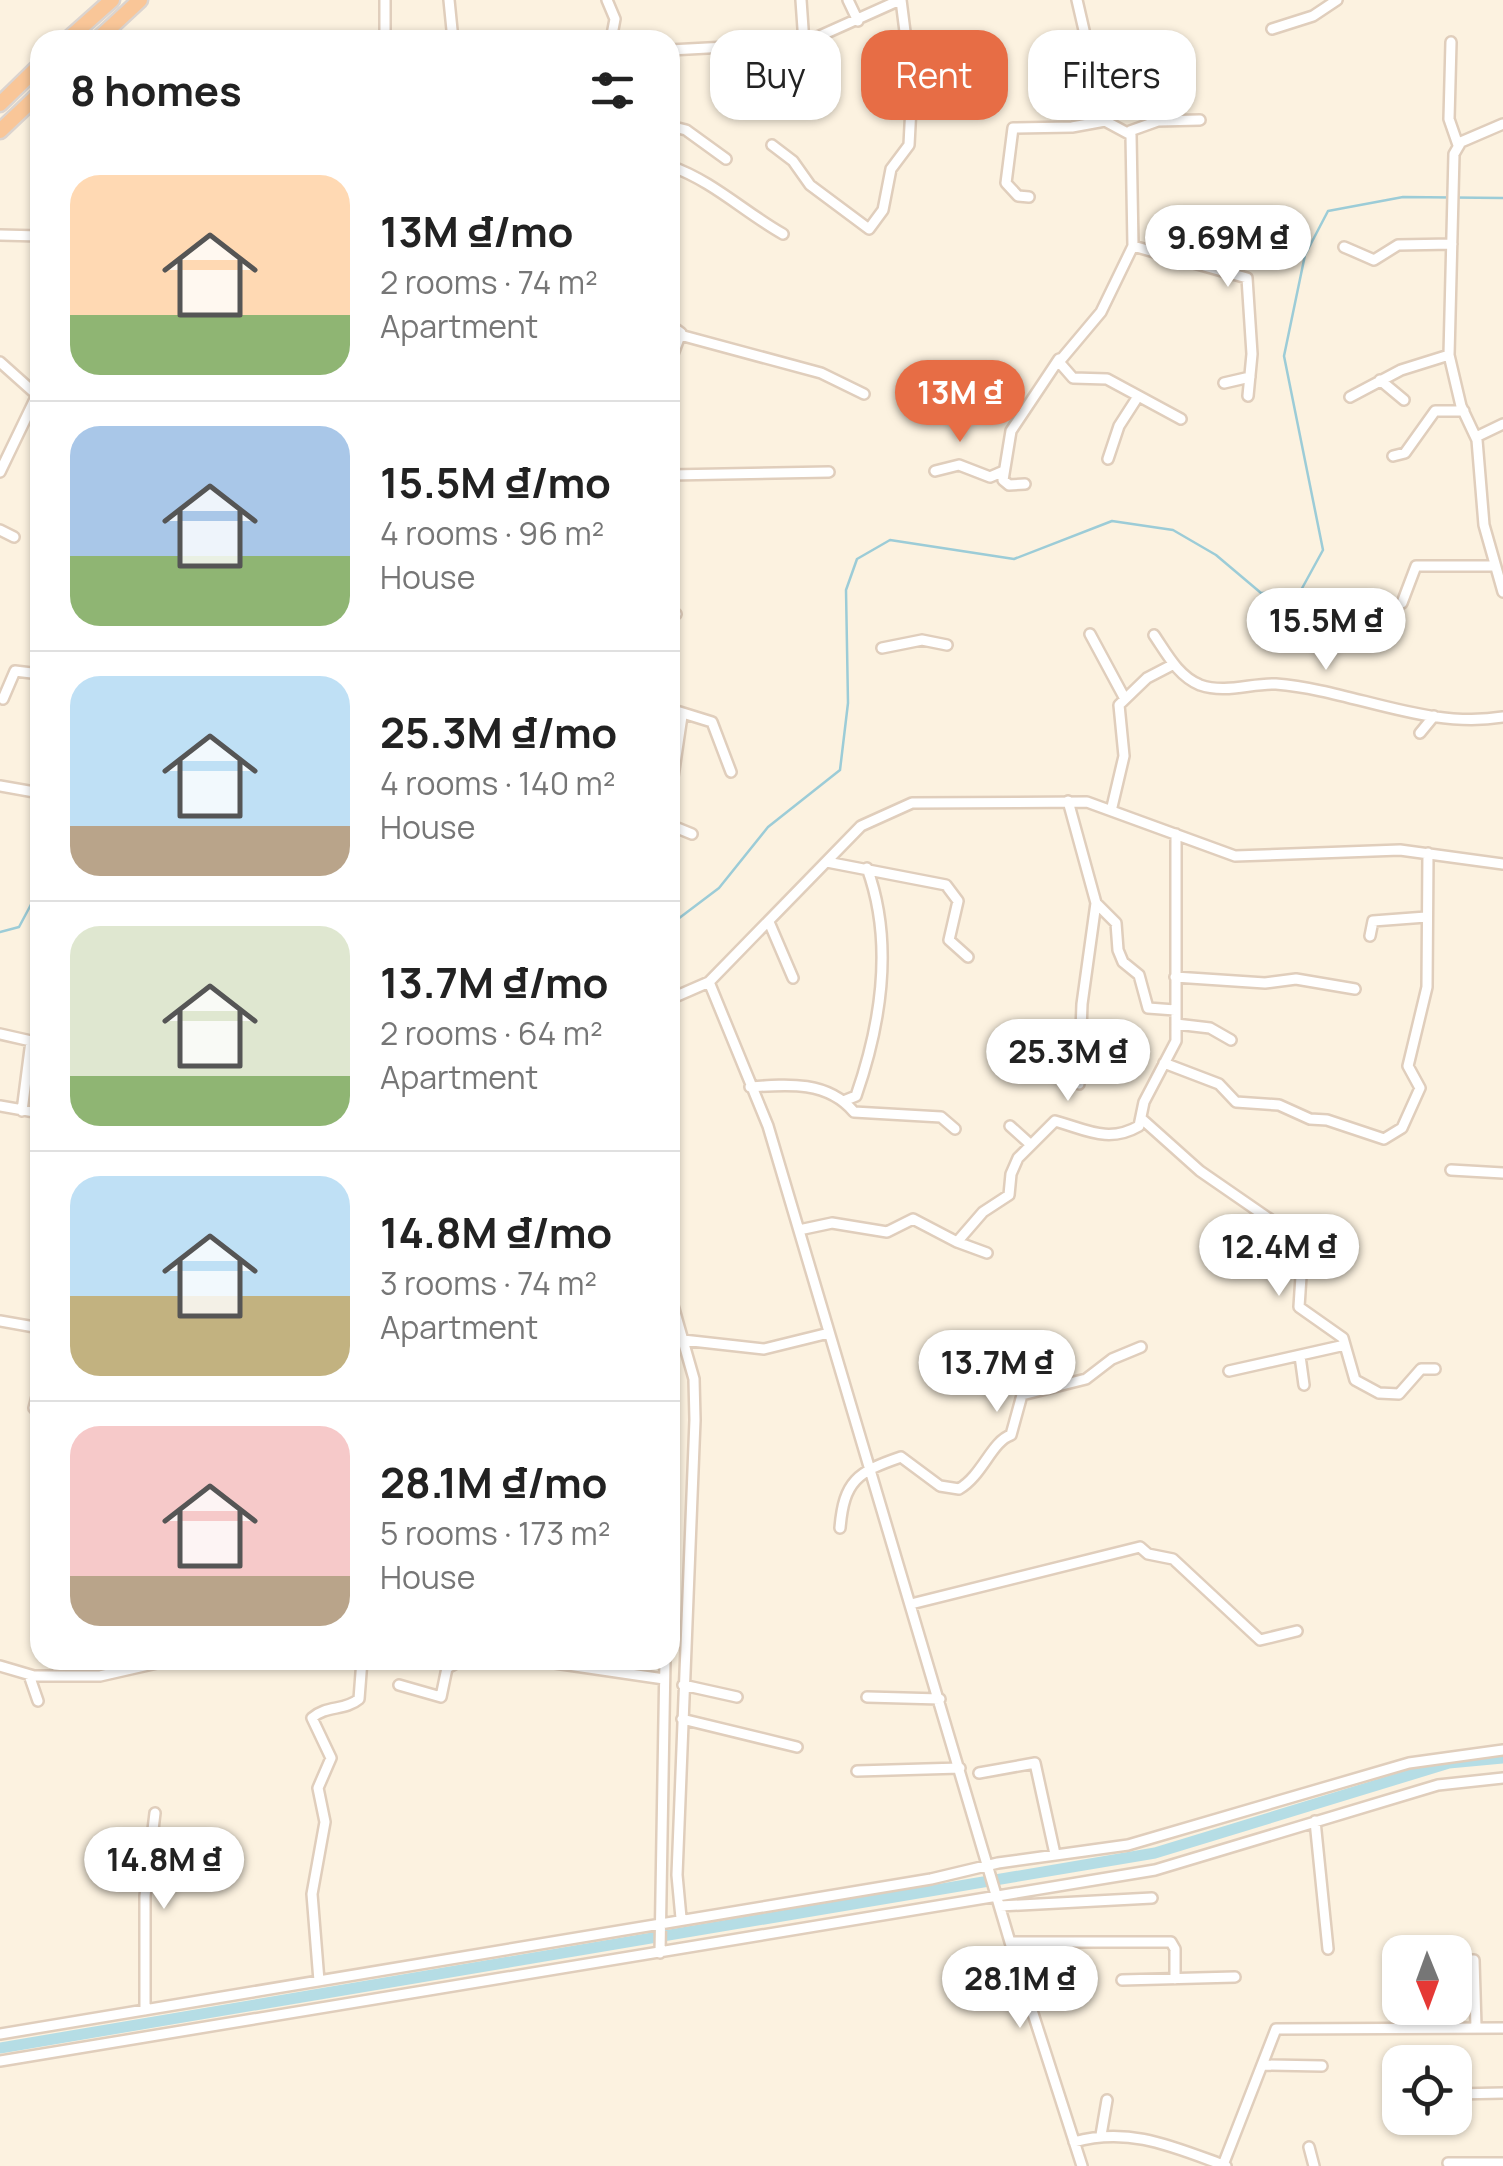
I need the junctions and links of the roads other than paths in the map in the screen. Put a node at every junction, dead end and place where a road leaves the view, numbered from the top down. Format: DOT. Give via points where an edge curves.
graph roads {
  1 [pos="112,0"];
  2 [pos="140,0"];
  3 [pos="386,0"];
  4 [pos="448,0"];
  5 [pos="607,0"];
  6 [pos="801,0"];
  7 [pos="848,0"];
  8 [pos="901,0"];
  9 [pos="1077,0"];
  10 [pos="1336,0"];
  11 [pos="858,20"];
  12 [pos="1272,28"];
  13 [pos="78,30"];
  14 [pos="108,30"];
  15 [pos="385,30"];
  16 [pos="452,30"];
  17 [pos="612,30"];
  18 [pos="803,30"];
  19 [pos="836,30"];
  20 [pos="1084,30"];
  21 [pos="1451,42"];
  22 [pos="710,48"];
  23 [pos="680,50"];
  24 [pos="30,74"];
  25 [pos="30,102"];
  26 [pos="0,104"];
  27 [pos="1105,120"];
  28 [pos="1200,120"];
  29 [pos="1503,124"];
  30 [pos="680,128"];
  31 [pos="0,131"];
  32 [pos="1130,131"];
  33 [pos="772,145"];
  34 [pos="1458,145"];
  35 [pos="726,159"];
  36 [pos="680,170"];
  37 [pos="1029,197"];
  38 [pos="782,234"];
  39 [pos="0,235"];
  40 [pos="30,236"];
  41 [pos="1452,244"];
  42 [pos="1133,246"];
  43 [pos="1344,247"];
  44 [pos="680,335"];
  45 [pos="1450,355"];
  46 [pos="1059,359"];
  47 [pos="1,365"];
  48 [pos="1250,377"];
  49 [pos="1380,380"];
  50 [pos="1224,383"];
  51 [pos="30,389"];
  52 [pos="864,394"];
  53 [pos="1248,396"];
  54 [pos="1350,397"];
  55 [pos="1137,398"];
  56 [pos="1404,400"];
  57 [pos="1464,411"];
  58 [pos="30,414"];
  59 [pos="1181,418"];
  60 [pos="1503,424"];
  61 [pos="1476,437"];
  62 [pos="1393,456"];
  63 [pos="1108,459"];
  64 [pos="935,471"];
  65 [pos="1004,471"];
  66 [pos="0,472"];
  67 [pos="830,472"];
  68 [pos="680,475"];
  69 [pos="1025,484"];
  70 [pos="0,530"];
  71 [pos="14,537"];
  72 [pos="1496,566"];
  73 [pos="1503,592"];
  74 [pos="1402,603"];
  75 [pos="1090,634"];
  76 [pos="1154,636"];
  77 [pos="947,645"];
  78 [pos="882,648"];
  79 [pos="1174,664"];
  80 [pos="30,673"];
  81 [pos="3,699"];
  82 [pos="1124,699"];
  83 [pos="682,716"];
  84 [pos="1434,716"];
  85 [pos="1503,717"];
  86 [pos="680,730"];
  87 [pos="1420,733"];
  88 [pos="731,772"];
  89 [pos="0,786"];
  90 [pos="30,792"];
  91 [pos="1068,801"];
  92 [pos="1112,808"];
  93 [pos="680,829"];
  94 [pos="692,834"];
  95 [pos="1176,834"];
  96 [pos="1428,853"];
  97 [pos="827,862"];
  98 [pos="1503,864"];
  99 [pos="868,868"];
  100 [pos="1096,903"];
  101 [pos="1426,917"];
  102 [pos="769,922"];
  103 [pos="1370,936"];
  104 [pos="968,957"];
  105 [pos="1175,977"];
  106 [pos="793,978"];
  107 [pos="708,982"];
  108 [pos="1354,989"];
  109 [pos="680,994"];
  110 [pos="1176,1010"];
  111 [pos="1176,1024"];
  112 [pos="0,1034"];
  113 [pos="1231,1040"];
  114 [pos="30,1041"];
  115 [pos="30,1049"];
  116 [pos="1164,1064"];
  117 [pos="1079,1084"];
  118 [pos="750,1087"];
  119 [pos="846,1100"];
  120 [pos="0,1106"];
  121 [pos="22,1111"];
  122 [pos="30,1112"];
  123 [pos="1144,1120"];
  124 [pos="1010,1126"];
  125 [pos="956,1129"];
  126 [pos="1030,1144"];
  127 [pos="1451,1170"];
  128 [pos="1503,1174"];
  129 [pos="799,1230"];
  130 [pos="958,1242"];
  131 [pos="987,1252"];
  132 [pos="0,1321"];
  133 [pos="30,1326"];
  134 [pos="680,1330"];
  135 [pos="830,1333"];
  136 [pos="683,1340"];
  137 [pos="1345,1345"];
  138 [pos="1141,1346"];
  139 [pos="1300,1356"];
  140 [pos="1436,1369"];
  141 [pos="1228,1371"];
  142 [pos="692,1372"];
  143 [pos="680,1374"];
  144 [pos="1304,1385"];
  145 [pos="871,1470"];
  146 [pos="840,1528"];
  147 [pos="911,1604"];
  148 [pos="1297,1631"];
  149 [pos="0,1666"];
  150 [pos="128,1670"];
  151 [pos="361,1670"];
  152 [pos="447,1670"];
  153 [pos="602,1670"];
  154 [pos="664,1670"];
  155 [pos="29,1675"];
  156 [pos="664,1679"];
  157 [pos="683,1684"];
  158 [pos="398,1685"];
  159 [pos="867,1696"];
  160 [pos="737,1697"];
  161 [pos="940,1699"];
  162 [pos="38,1701"];
  163 [pos="682,1719"];
  164 [pos="797,1747"];
  165 [pos="1503,1750"];
  166 [pos="960,1768"];
  167 [pos="856,1771"];
  168 [pos="979,1773"];
  169 [pos="1503,1778"];
  170 [pos="155,1813"];
  171 [pos="1315,1821"];
  172 [pos="1055,1854"];
  173 [pos="988,1868"];
  174 [pos="998,1896"];
  175 [pos="1152,1898"];
  176 [pos="681,1918"];
  177 [pos="659,1924"];
  178 [pos="1010,1942"];
  179 [pos="660,1947"];
  180 [pos="1328,1949"];
  181 [pos="1472,1960"];
  182 [pos="1235,1977"];
  183 [pos="1175,1979"];
  184 [pos="1122,1980"];
  185 [pos="319,1981"];
  186 [pos="145,2010"];
  187 [pos="1476,2027"];
  188 [pos="1503,2028"];
  189 [pos="0,2034"];
  190 [pos="0,2060"];
  191 [pos="1264,2064"];
  192 [pos="1322,2066"];
  193 [pos="1472,2094"];
  194 [pos="1503,2094"];
  195 [pos="1106,2100"];
  196 [pos="1100,2134"];
  197 [pos="1074,2142"];
  198 [pos="1309,2146"];
  199 [pos="1448,2163"];
  200 [pos="1503,2163"];
  201 [pos="1082,2166"];
  202 [pos="1225,2166"];
  203 [pos="1314,2166"];
  1 -- 13 [label="highway"];
  2 -- 14 [label="highway"];
  3 -- 15 [label="street"];
  4 -- 16 [label="street"];
  5 -- 17 [label="street"];
  6 -- 18 [label="street"];
  7 -- 11 [label="street"];
  8 -- 11 [label="street"];
  8 -- 33 [label="street" via="912,86 909,145 890,169 883,210 869,229 810,185"];
  9 -- 20 [label="street"];
  10 -- 12 [label="street" via="1313,16"];
  11 -- 19 [label="street"];
  21 -- 34 [label="street" via="1448,119"];
  22 -- 23 [label="street"];
  24 -- 26 [label="highway"];
  25 -- 31 [label="highway"];
  27 -- 32 [label="street"];
  27 -- 37 [label="street" via="1013,128 1006,182 1018,196"];
  28 -- 32 [label="street" via="1158,121"];
  29 -- 34 [label="street"];
  30 -- 35 [label="street"];
  32 -- 42 [label="street"];
  34 -- 41 [label="street"];
  36 -- 38 [label="street"];
  39 -- 40 [label="street"];
  41 -- 43 [label="street" via="1394,246 1374,260"];
  41 -- 45 [label="street"];
  42 -- 46 [label="street" via="1101,312"];
  42 -- 48 [label="street" via="1247,278"];
  44 -- 52 [label="street" via="821,373"];
  45 -- 49 [label="street"];
  45 -- 57 [label="street"];
  46 -- 55 [label="street" via="1072,378 1107,379"];
  46 -- 65 [label="street" via="1011,430"];
  47 -- 51 [label="street"];
  48 -- 50 [label="street"];
  48 -- 53 [label="street"];
  49 -- 54 [label="street"];
  49 -- 56 [label="street"];
  55 -- 59 [label="street"];
  55 -- 63 [label="street"];
  57 -- 61 [label="street"];
  57 -- 62 [label="street" via="1435,411 1405,453"];
  58 -- 66 [label="street"];
  60 -- 61 [label="street"];
  61 -- 72 [label="street" via="1484,526"];
  64 -- 65 [label="street" via="959,465 990,476"];
  65 -- 69 [label="street" via="1009,485"];
  67 -- 68 [label="street"];
  70 -- 71 [label="street"];
  72 -- 73 [label="street"];
  72 -- 74 [label="street" via="1416,566"];
  75 -- 82 [label="street"];
  76 -- 79 [label="street"];
  77 -- 78 [label="street" via="922,640"];
  79 -- 82 [label="street"];
  79 -- 84 [label="street" via="1214,688 1283,685"];
  80 -- 81 [label="street" via="15,672"];
  82 -- 92 [label="street" via="1123,768"];
  83 -- 86 [label="street"];
  83 -- 88 [label="street" via="712,722"];
  84 -- 85 [label="street"];
  84 -- 87 [label="street"];
  89 -- 90 [label="street"];
  91 -- 92 [label="street"];
  91 -- 97 [label="street" via="912,803 869,821"];
  91 -- 100 [label="street"];
  92 -- 95 [label="street"];
  93 -- 94 [label="street"];
  95 -- 96 [label="street" via="1245,857"];
  95 -- 105 [label="street"];
  96 -- 98 [label="street"];
  96 -- 101 [label="street"];
  97 -- 99 [label="street"];
  97 -- 102 [label="street"];
  99 -- 104 [label="street" via="951,889 958,900 948,940"];
  99 -- 119 [label="street" via="882,916 877,1039 856,1096"];
  100 -- 110 [label="street" via="1116,924 1118,950 1139,975 1148,1008"];
  100 -- 117 [label="street"];
  101 -- 103 [label="street" via="1373,921"];
  101 -- 116 [label="street" via="1428,987 1408,1066 1419,1092 1390,1138 1310,1120 1279,1105 1236,1102 1219,1084"];
  102 -- 106 [label="street"];
  102 -- 107 [label="street"];
  105 -- 108 [label="street" via="1296,980"];
  105 -- 110 [label="street"];
  107 -- 109 [label="street"];
  107 -- 118 [label="street"];
  110 -- 111 [label="street"];
  111 -- 113 [label="street" via="1210,1028"];
  111 -- 116 [label="street"];
  112 -- 114 [label="street"];
  115 -- 121 [label="street"];
  116 -- 123 [label="street" via="1144,1102"];
  118 -- 119 [label="street" via="793,1084"];
  118 -- 129 [label="street"];
  119 -- 125 [label="street" via="854,1112 941,1117"];
  120 -- 121 [label="street"];
  121 -- 122 [label="street"];
  123 -- 126 [label="street" via="1124,1135 1087,1134 1054,1121"];
  123 -- 137 [label="street" via="1290,1239 1302,1261 1299,1307 1338,1331"];
  124 -- 126 [label="street"];
  126 -- 130 [label="street" via="1012,1169 1009,1195 982,1212"];
  127 -- 128 [label="street"];
  129 -- 130 [label="street" via="832,1223 887,1232 914,1219"];
  129 -- 135 [label="street"];
  130 -- 131 [label="street"];
  132 -- 133 [label="street"];
  134 -- 136 [label="street"];
  135 -- 136 [label="street" via="764,1350"];
  135 -- 145 [label="street"];
  136 -- 142 [label="street"];
  137 -- 139 [label="street"];
  137 -- 140 [label="street" via="1354,1380 1386,1395 1406,1389 1421,1369"];
  138 -- 145 [label="street" via="1086,1379 1022,1395 1011,1435 959,1489 940,1486 902,1458"];
  139 -- 141 [label="street"];
  139 -- 144 [label="street"];
  142 -- 143 [label="street"];
  142 -- 157 [label="street"];
  145 -- 146 [label="street" via="847,1486"];
  145 -- 147 [label="street"];
  147 -- 148 [label="street" via="1140,1547 1172,1559 1260,1640"];
  147 -- 161 [label="street"];
  149 -- 155 [label="street"];
  150 -- 155 [label="street"];
  151 -- 185 [label="street" via="359,1699 312,1718 332,1758 318,1788 325,1822 312,1883"];
  152 -- 158 [label="street" via="441,1697"];
  153 -- 156 [label="street"];
  154 -- 156 [label="street"];
  155 -- 162 [label="street"];
  156 -- 177 [label="street"];
  157 -- 160 [label="street"];
  157 -- 163 [label="street"];
  159 -- 161 [label="street"];
  161 -- 166 [label="street"];
  163 -- 164 [label="street"];
  163 -- 176 [label="street" via="676,1875"];
  165 -- 172 [label="street" via="1424,1760 1161,1837"];
  166 -- 167 [label="street"];
  166 -- 173 [label="street"];
  168 -- 172 [label="street" via="1035,1762"];
  169 -- 171 [label="street" via="1455,1781"];
  170 -- 186 [label="street" via="145,1896"];
  171 -- 174 [label="street" via="1155,1870"];
  171 -- 180 [label="street"];
  172 -- 173 [label="street"];
  173 -- 174 [label="street"];
  173 -- 176 [label="street"];
  174 -- 175 [label="street"];
  174 -- 178 [label="street"];
  174 -- 179 [label="street"];
  176 -- 177 [label="street"];
  177 -- 179 [label="street"];
  177 -- 185 [label="street"];
  178 -- 183 [label="street" via="1171,1942"];
  178 -- 197 [label="street"];
  179 -- 190 [label="street"];
  181 -- 187 [label="street"];
  182 -- 183 [label="street"];
  183 -- 184 [label="street"];
  185 -- 186 [label="street"];
  186 -- 189 [label="street"];
  187 -- 188 [label="street"];
  187 -- 191 [label="street" via="1276,2029"];
  191 -- 192 [label="street"];
  191 -- 202 [label="street"];
  193 -- 194 [label="street"];
  195 -- 196 [label="street"];
  196 -- 197 [label="street"];
  196 -- 202 [label="street" via="1172,2145"];
  197 -- 201 [label="street"];
  198 -- 203 [label="street"];
  199 -- 200 [label="street"];
}
